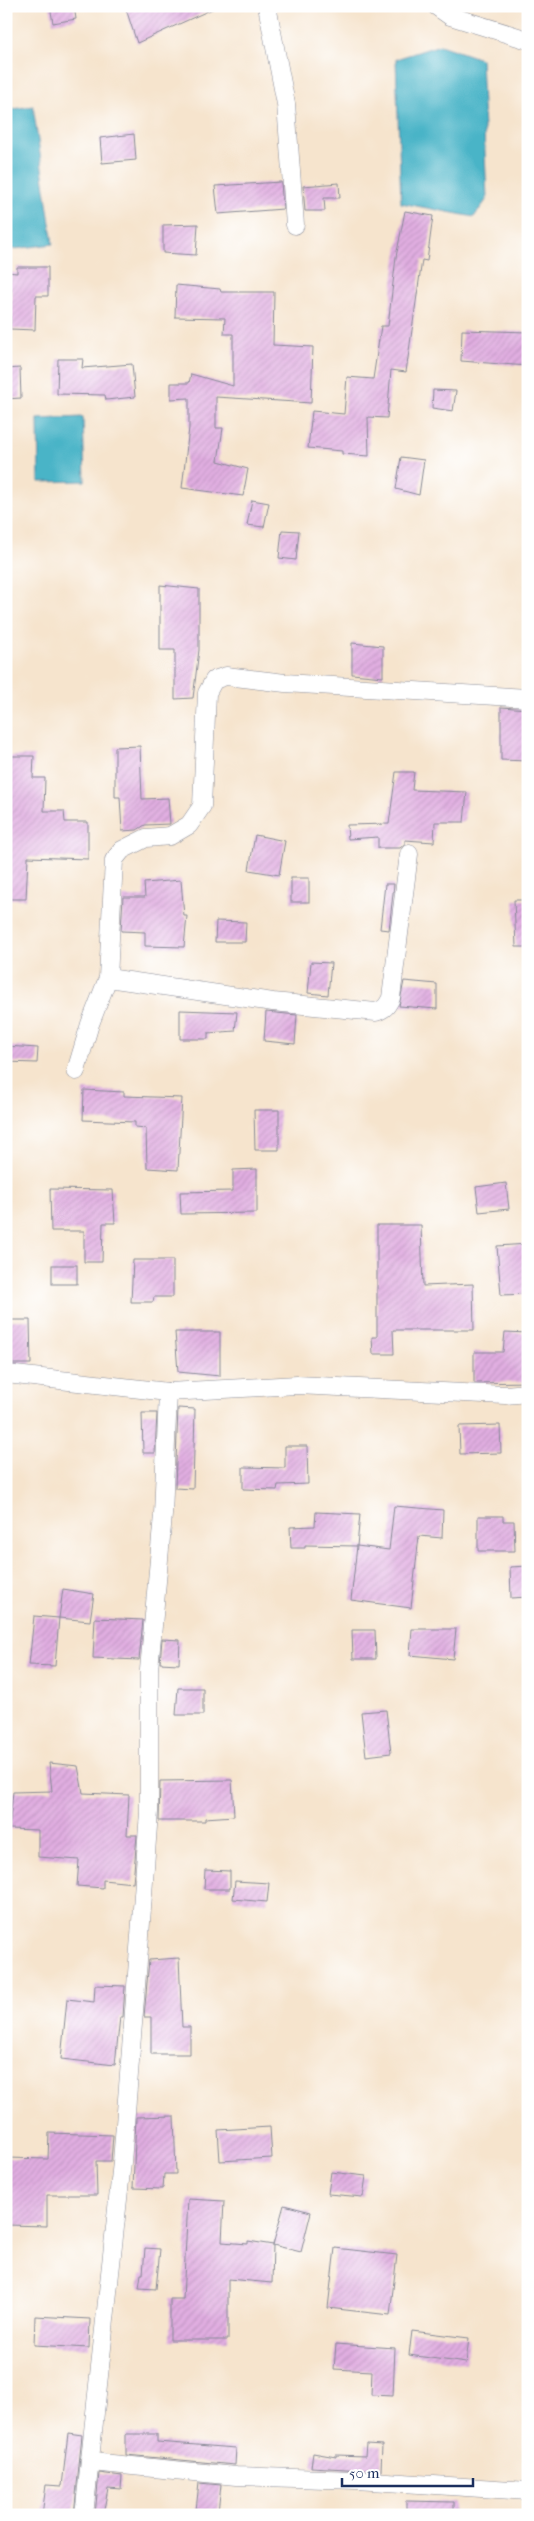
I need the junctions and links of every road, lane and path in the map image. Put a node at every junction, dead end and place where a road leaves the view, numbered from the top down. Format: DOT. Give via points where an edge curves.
graph roads {
  1 [pos="267,6"];
  2 [pos="436,6"];
  3 [pos="528,40"];
  4 [pos="295,226"];
  5 [pos="528,698"];
  6 [pos="409,854"];
  7 [pos="108,978"];
  8 [pos="76,1072"];
  9 [pos="6,1374"];
  10 [pos="168,1392"];
  11 [pos="528,1393"];
  12 [pos="91,2462"];
  13 [pos="528,2491"];
  14 [pos="84,2515"];
  1 -- 4 [label="street" via="286,104"];
  2 -- 3 [label="street" via="450,16"];
  5 -- 7 [label="street" via="285,683 226,676 214,680 207,693 202,806 189,824 170,836 146,838 122,850 114,860"];
  6 -- 7 [label="street" via="391,998 382,1010 273,1002"];
  7 -- 8 [label="street"];
  9 -- 10 [label="street"];
  10 -- 11 [label="street" via="297,1386 505,1395"];
  10 -- 12 [label="street" via="163,1515 149,1670 149,1812 122,2162"];
  12 -- 13 [label="street" via="236,2476"];
  12 -- 14 [label="street"];
}
